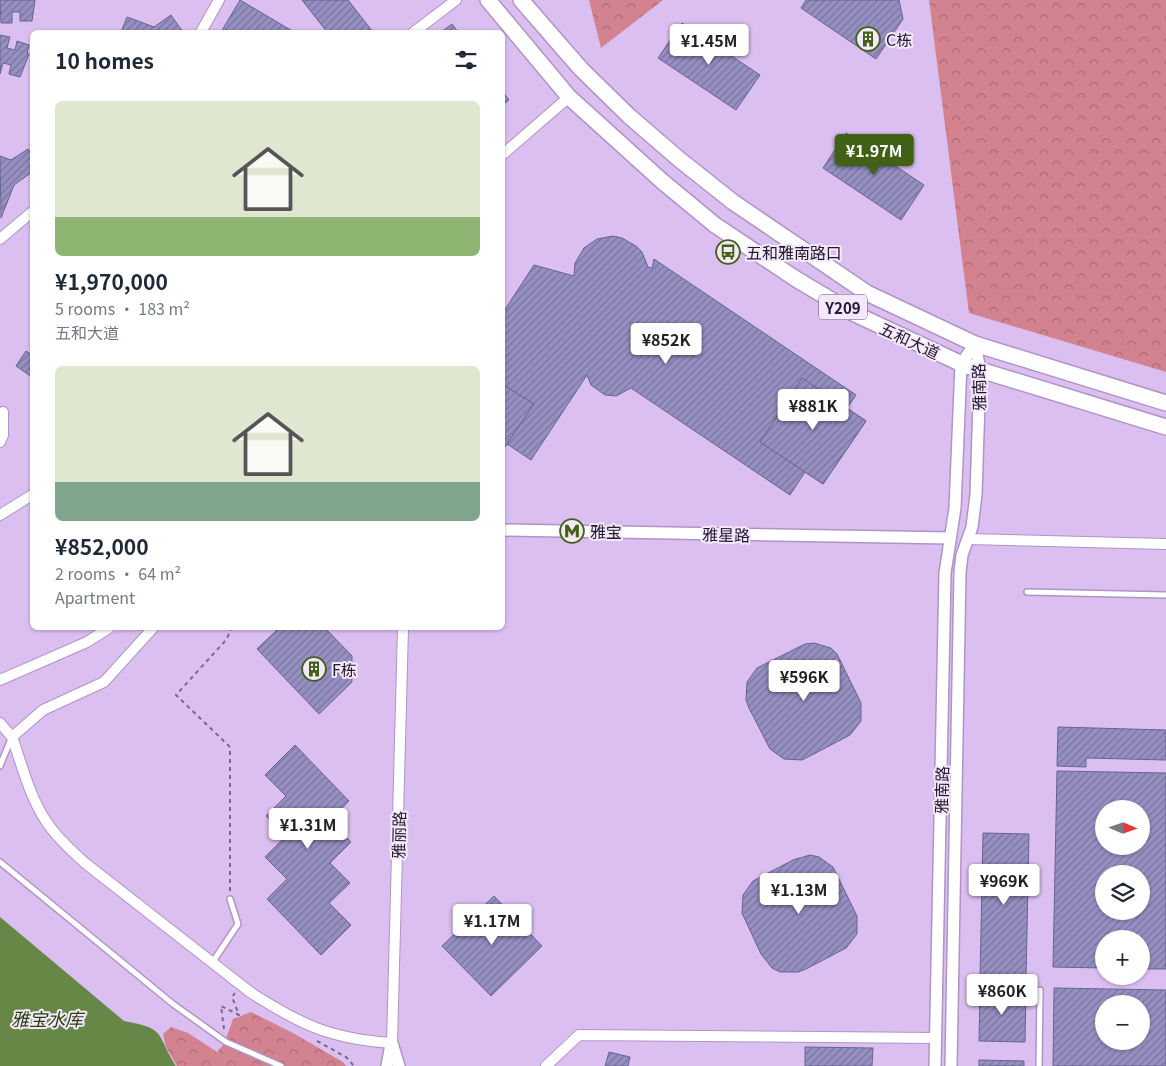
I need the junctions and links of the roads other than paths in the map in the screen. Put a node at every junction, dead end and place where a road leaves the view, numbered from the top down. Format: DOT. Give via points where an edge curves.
graph roads {
  1 [pos="219,0"];
  2 [pos="455,0"];
  3 [pos="488,0"];
  4 [pos="521,0"];
  5 [pos="202,30"];
  6 [pos="417,30"];
  7 [pos="569,97"];
  8 [pos="505,152"];
  9 [pos="30,214"];
  10 [pos="0,238"];
  11 [pos="975,344"];
  12 [pos="961,364"];
  13 [pos="980,370"];
  14 [pos="1166,403"];
  15 [pos="3,412"];
  16 [pos="1166,428"];
  17 [pos="0,442"];
  18 [pos="30,496"];
  19 [pos="0,515"];
  20 [pos="505,530"];
  21 [pos="950,538"];
  22 [pos="968,539"];
  23 [pos="1166,544"];
  24 [pos="1027,592"];
  25 [pos="1166,595"];
  26 [pos="106,630"];
  27 [pos="151,630"];
  28 [pos="402,630"];
  29 [pos="0,680"];
  30 [pos="0,723"];
  31 [pos="12,737"];
  32 [pos="0,766"];
  33 [pos="0,862"];
  34 [pos="230,899"];
  35 [pos="212,963"];
  36 [pos="1040,990"];
  37 [pos="936,1038"];
  38 [pos="392,1043"];
  39 [pos="281,1066"];
  40 [pos="387,1066"];
  41 [pos="399,1066"];
  42 [pos="546,1066"];
  43 [pos="935,1066"];
  44 [pos="951,1066"];
  45 [pos="1038,1066"];
  1 -- 5 [label="street"];
  2 -- 6 [label="street"];
  3 -- 7 [label="main road, Y209"];
  4 -- 11 [label="main road, 五和大道 / Y209" via="581,69 629,116 733,202 868,293"];
  7 -- 8 [label="street"];
  7 -- 12 [label="main road, 五和大道 / Y209" via="715,226 853,313"];
  9 -- 10 [label="street"];
  11 -- 12 [label="street, 雅南路"];
  11 -- 13 [label="street, 雅南路"];
  11 -- 14 [label="main road, 五和大道 / Y209"];
  12 -- 13 [label="main road, 五和大道 / Y209"];
  12 -- 21 [label="street, 雅南路" via="955,508"];
  13 -- 16 [label="main road, 五和大道 / Y209"];
  13 -- 22 [label="street, 雅南路" via="976,495"];
  15 -- 17 [label="street"];
  18 -- 19 [label="street"];
  20 -- 21 [label="street, 雅星路"];
  21 -- 37 [label="street, 雅南路" via="945,572"];
  22 -- 23 [label="street"];
  22 -- 44 [label="street, 雅南路" via="960,572"];
  24 -- 25 [label="lane"];
  26 -- 29 [label="street" via="87,642"];
  27 -- 31 [label="street" via="104,682 43,710"];
  28 -- 38 [label="street, 雅丽路"];
  30 -- 31 [label="street"];
  31 -- 32 [label="lane"];
  31 -- 35 [label="street" via="47,822 64,844"];
  33 -- 39 [label="lane" via="140,978 226,1042"];
  34 -- 35 [label="lane" via="238,924"];
  35 -- 38 [label="street" via="278,1010 324,1033"];
  36 -- 45 [label="lane"];
  37 -- 42 [label="street" via="578,1035"];
  37 -- 43 [label="street, 雅南路"];
  38 -- 40 [label="street"];
  38 -- 41 [label="street"];
}
